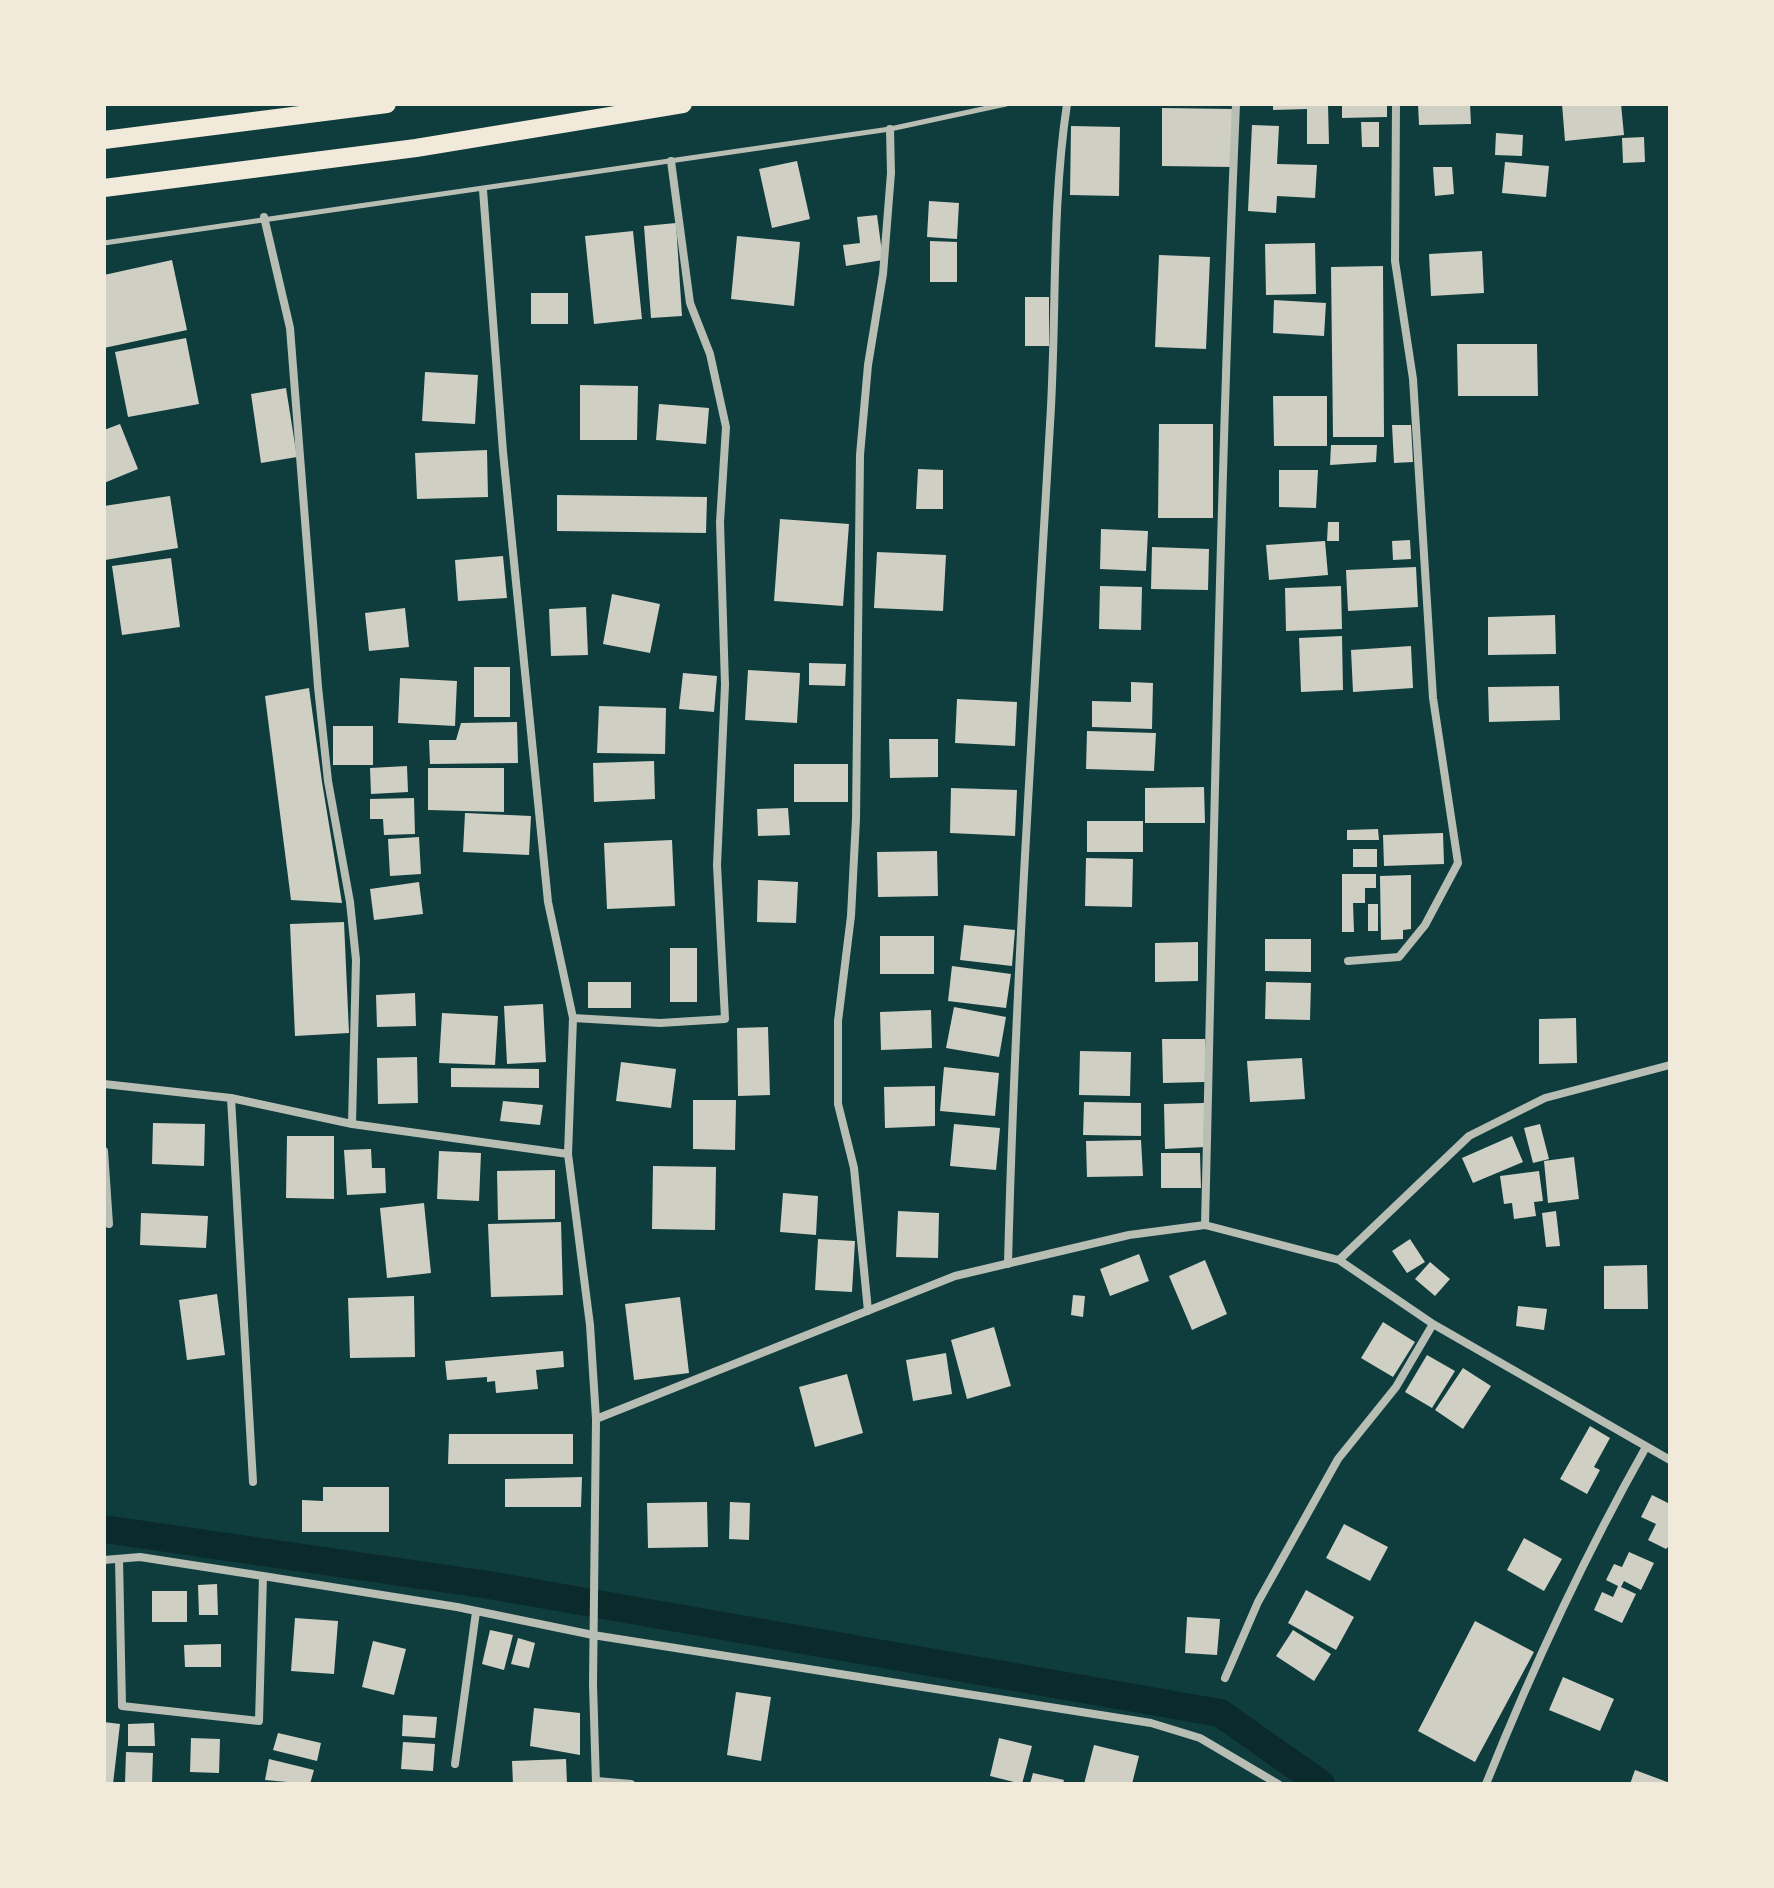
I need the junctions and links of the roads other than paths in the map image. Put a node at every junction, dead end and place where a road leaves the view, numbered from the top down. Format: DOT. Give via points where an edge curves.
graph roads {
  1 [pos="387,104"];
  2 [pos="683,104"];
  3 [pos="1006,104"];
  4 [pos="1067,104"];
  5 [pos="1236,104"];
  6 [pos="1396,104"];
  7 [pos="890,129"];
  8 [pos="104,140"];
  9 [pos="671,161"];
  10 [pos="104,188"];
  11 [pos="483,190"];
  12 [pos="264,217"];
  13 [pos="104,243"];
  14 [pos="1348,961"];
  15 [pos="573,1018"];
  16 [pos="1670,1065"];
  17 [pos="104,1084"];
  18 [pos="231,1098"];
  19 [pos="352,1124"];
  20 [pos="104,1151"];
  21 [pos="568,1154"];
  22 [pos="109,1224"];
  23 [pos="1205,1225"];
  24 [pos="1339,1260"];
  25 [pos="1008,1264"];
  26 [pos="868,1311"];
  27 [pos="1433,1324"];
  28 [pos="596,1419"];
  29 [pos="1646,1447"];
  30 [pos="1670,1460"];
  31 [pos="253,1482"];
  32 [pos="119,1559"];
  33 [pos="104,1560"];
  34 [pos="263,1576"];
  35 [pos="476,1612"];
  36 [pos="593,1635"];
  37 [pos="1225,1678"];
  38 [pos="455,1764"];
  39 [pos="597,1783"];
  40 [pos="631,1784"];
  41 [pos="1278,1784"];
  42 [pos="1486,1784"];
  1 -- 8 [label="highway"];
  2 -- 10 [label="highway" via="416,148"];
  3 -- 7 [label="lane"];
  4 -- 25 [label="street" via="1059,161 1051,421 1031,709"];
  5 -- 23 [label="street"];
  6 -- 14 [label="street" via="1395,261 1413,379 1433,698 1458,863 1425,925 1399,957"];
  7 -- 9 [label="lane"];
  7 -- 26 [label="street" via="883,274 860,455 857,790 851,916 838,1021 838,1104 854,1168"];
  9 -- 11 [label="lane"];
  9 -- 15 [label="street" via="690,303 710,354 726,427 720,522 725,685 717,865 725,1019 660,1023"];
  11 -- 12 [label="lane"];
  11 -- 15 [label="street" via="548,902"];
  12 -- 13 [label="lane"];
  12 -- 19 [label="street" via="290,328 319,702 354,945"];
  15 -- 21 [label="street"];
  16 -- 24 [label="street" via="1545,1098 1469,1136"];
  17 -- 18 [label="street"];
  18 -- 19 [label="street"];
  18 -- 31 [label="street"];
  19 -- 21 [label="street"];
  20 -- 22 [label="street"];
  21 -- 28 [label="street"];
  23 -- 24 [label="street"];
  23 -- 25 [label="street" via="1129,1235"];
  24 -- 27 [label="street"];
  25 -- 26 [label="street" via="955,1276"];
  26 -- 28 [label="street"];
  27 -- 29 [label="street"];
  27 -- 37 [label="street" via="1396,1387 1338,1459 1258,1602"];
  28 -- 36 [label="street"];
  29 -- 30 [label="street"];
  29 -- 42 [label="street" via="1596,1538"];
  32 -- 33 [label="street"];
  32 -- 34 [label="street" via="140,1557"];
  32 -- 34 [label="street" via="122,1706 259,1721"];
  34 -- 35 [label="street"];
  35 -- 36 [label="street"];
  35 -- 38 [label="street"];
  36 -- 39 [label="street"];
  36 -- 41 [label="street" via="1151,1723 1200,1738"];
  39 -- 40 [label="street"];
}
